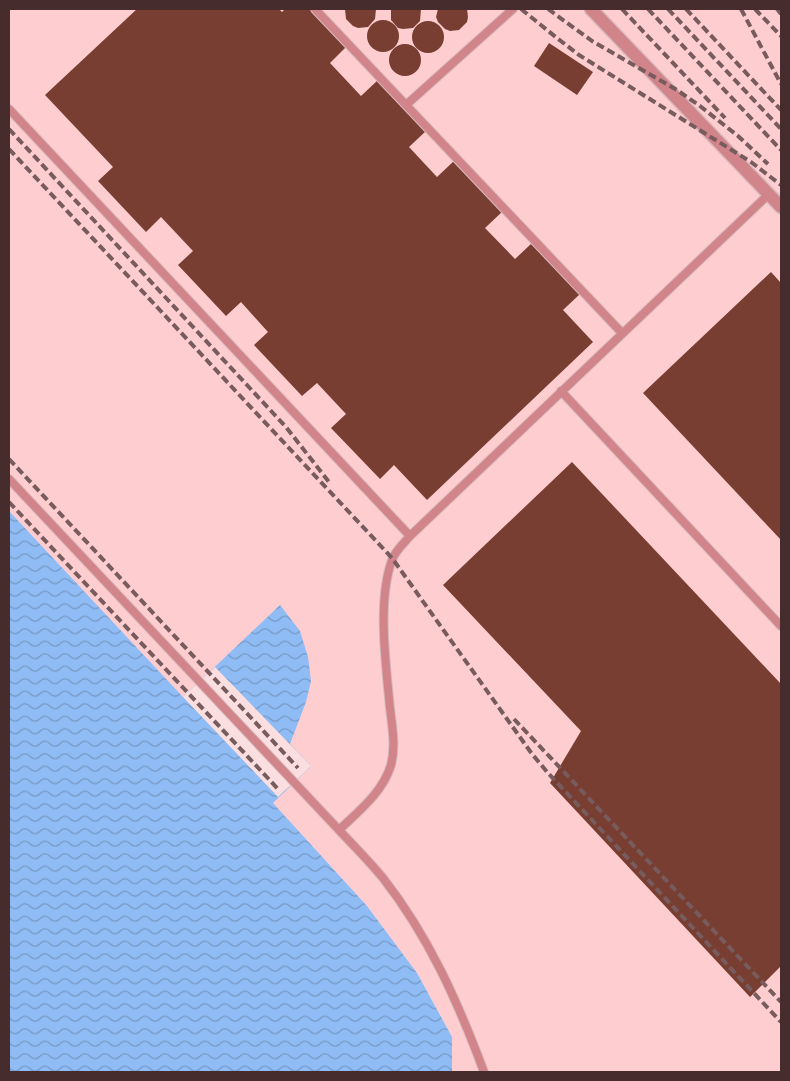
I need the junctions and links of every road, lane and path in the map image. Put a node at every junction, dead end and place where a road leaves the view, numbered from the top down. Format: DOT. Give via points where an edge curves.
graph roads {
  1 [pos="315,9"];
  2 [pos="513,9"];
  3 [pos="591,9"];
  4 [pos="406,106"];
  5 [pos="9,109"];
  6 [pos="769,194"];
  7 [pos="781,207"];
  8 [pos="622,333"];
  9 [pos="560,391"];
  10 [pos="9,479"];
  11 [pos="410,536"];
  12 [pos="781,626"];
  13 [pos="339,830"];
  14 [pos="484,1072"];
  1 -- 4 [label="lane"];
  2 -- 4 [label="lane"];
  3 -- 6 [label="street"];
  4 -- 8 [label="lane"];
  5 -- 11 [label="lane"];
  6 -- 7 [label="street"];
  6 -- 8 [label="lane"];
  8 -- 9 [label="lane"];
  9 -- 11 [label="lane"];
  9 -- 12 [label="lane"];
  10 -- 13 [label="lane"];
  11 -- 13 [label="lane" via="392,558 386,584 384,646 393,746 390,765 382,785"];
  13 -- 14 [label="lane" via="382,877 413,921 440,967"];
}
